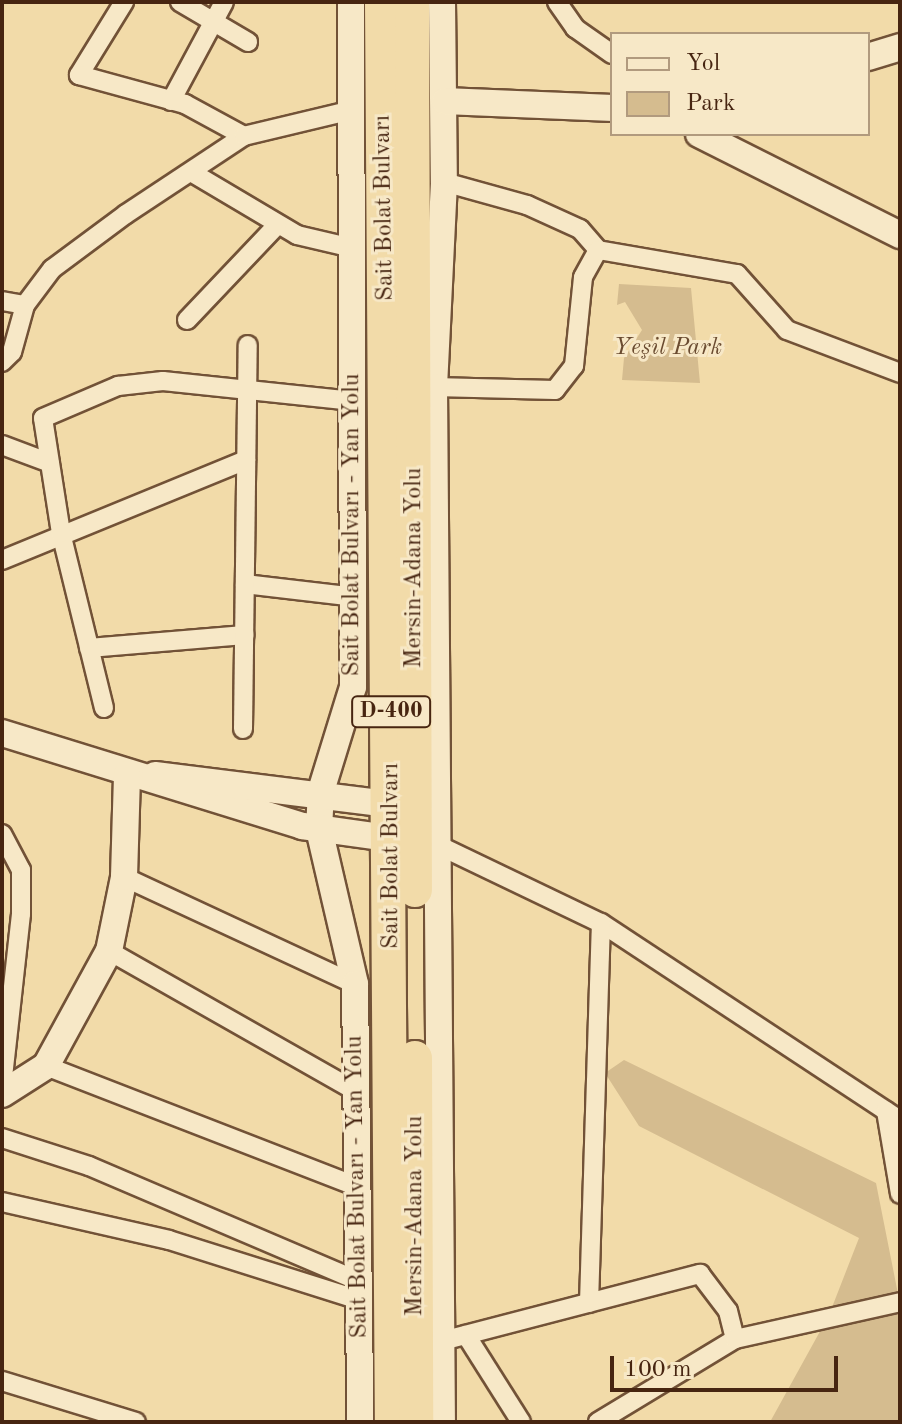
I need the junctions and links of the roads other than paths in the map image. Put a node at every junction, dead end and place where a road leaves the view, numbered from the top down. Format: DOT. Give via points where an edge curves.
graph roads {
  1 [pos="124,2"];
  2 [pos="180,2"];
  3 [pos="351,2"];
  4 [pos="382,2"];
  5 [pos="412,2"];
  6 [pos="442,2"];
  7 [pos="557,2"];
  8 [pos="219,9"];
  9 [pos="248,42"];
  10 [pos="900,47"];
  11 [pos="610,53"];
  12 [pos="870,56"];
  13 [pos="171,101"];
  14 [pos="445,101"];
  15 [pos="610,108"];
  16 [pos="352,110"];
  17 [pos="244,136"];
  18 [pos="703,136"];
  19 [pos="191,172"];
  20 [pos="444,182"];
  21 [pos="277,225"];
  22 [pos="900,235"];
  23 [pos="352,248"];
  24 [pos="598,250"];
  25 [pos="2,301"];
  26 [pos="25,305"];
  27 [pos="187,320"];
  28 [pos="248,345"];
  29 [pos="2,362"];
  30 [pos="900,373"];
  31 [pos="434,387"];
  32 [pos="247,395"];
  33 [pos="353,401"];
  34 [pos="2,445"];
  35 [pos="246,460"];
  36 [pos="50,463"];
  37 [pos="61,533"];
  38 [pos="2,560"];
  39 [pos="245,584"];
  40 [pos="355,597"];
  41 [pos="244,635"];
  42 [pos="89,648"];
  43 [pos="104,708"];
  44 [pos="243,729"];
  45 [pos="2,733"];
  46 [pos="127,774"];
  47 [pos="321,791"];
  48 [pos="416,808"];
  49 [pos="319,829"];
  50 [pos="2,834"];
  51 [pos="416,842"];
  52 [pos="124,877"];
  53 [pos="601,923"];
  54 [pos="109,951"];
  55 [pos="355,984"];
  56 [pos="46,1066"];
  57 [pos="2,1085"];
  58 [pos="357,1092"];
  59 [pos="2,1094"];
  60 [pos="893,1115"];
  61 [pos="2,1138"];
  62 [pos="358,1187"];
  63 [pos="900,1194"];
  64 [pos="2,1202"];
  65 [pos="359,1290"];
  66 [pos="900,1302"];
  67 [pos="589,1303"];
  68 [pos="454,1338"];
  69 [pos="735,1339"];
  70 [pos="2,1381"];
  71 [pos="136,1422"];
  72 [pos="360,1422"];
  73 [pos="392,1422"];
  74 [pos="416,1422"];
  75 [pos="442,1422"];
  76 [pos="521,1422"];
  77 [pos="598,1422"];
  1 -- 13 [label="street" via="79,75"];
  2 -- 8 [label="street"];
  3 -- 16 [label="street, Sait Bolat Bulvarı - Yan Yolu"];
  4 -- 48 [label="highway, Sait Bolat Bulvarı / D-400"];
  5 -- 48 [label="highway, Mersin-Adana Yolu / D-400"];
  6 -- 14 [label="street"];
  7 -- 11 [label="street" via="575,28"];
  8 -- 9 [label="street"];
  8 -- 13 [label="street"];
  10 -- 12 [label="street"];
  13 -- 17 [label="street"];
  14 -- 15 [label="street"];
  14 -- 20 [label="street"];
  16 -- 17 [label="street"];
  16 -- 23 [label="street, Sait Bolat Bulvarı - Yan Yolu"];
  17 -- 19 [label="street"];
  18 -- 22 [label="street"];
  19 -- 21 [label="street"];
  19 -- 26 [label="street" via="52,269"];
  20 -- 24 [label="street" via="580,229"];
  20 -- 31 [label="street"];
  21 -- 23 [label="street"];
  21 -- 27 [label="street"];
  23 -- 33 [label="street, Sait Bolat Bulvarı - Yan Yolu"];
  24 -- 30 [label="street" via="737,274 787,330"];
  24 -- 31 [label="street" via="583,277 574,366 555,390"];
  25 -- 26 [label="street"];
  26 -- 29 [label="street" via="12,352"];
  28 -- 32 [label="street"];
  31 -- 48 [label="street"];
  32 -- 33 [label="street"];
  32 -- 35 [label="street"];
  32 -- 36 [label="street" via="163,381 118,386 64,404 43,418"];
  33 -- 40 [label="street, Sait Bolat Bulvarı - Yan Yolu"];
  34 -- 36 [label="street"];
  35 -- 37 [label="street"];
  35 -- 39 [label="street"];
  36 -- 37 [label="street"];
  37 -- 38 [label="street"];
  37 -- 42 [label="street"];
  39 -- 40 [label="street"];
  39 -- 41 [label="street"];
  40 -- 47 [label="street, Sait Bolat Bulvarı - Yan Yolu" via="353,687"];
  41 -- 42 [label="street"];
  41 -- 44 [label="street"];
  42 -- 43 [label="street"];
  45 -- 46 [label="street"];
  46 -- 47 [label="street"];
  46 -- 49 [label="street"];
  46 -- 52 [label="street"];
  47 -- 48 [label="street"];
  47 -- 49 [label="street, Sait Bolat Bulvarı - Yan Yolu"];
  48 -- 51 [label="highway, Mersin-Adana Yolu / D-400"];
  49 -- 51 [label="street"];
  49 -- 55 [label="street, Sait Bolat Bulvarı - Yan Yolu"];
  50 -- 57 [label="street" via="21,870 21,914"];
  51 -- 53 [label="street"];
  51 -- 68 [label="street"];
  51 -- 73 [label="highway, Sait Bolat Bulvarı / D-400"];
  51 -- 74 [label="highway, Mersin-Adana Yolu / D-400"];
  52 -- 54 [label="street"];
  52 -- 55 [label="street"];
  53 -- 60 [label="street"];
  53 -- 67 [label="street"];
  54 -- 56 [label="street"];
  54 -- 58 [label="street"];
  55 -- 58 [label="street, Sait Bolat Bulvarı - Yan Yolu"];
  56 -- 59 [label="street"];
  56 -- 62 [label="street"];
  58 -- 62 [label="street, Sait Bolat Bulvarı - Yan Yolu"];
  60 -- 63 [label="street"];
  61 -- 65 [label="street" via="89,1166"];
  62 -- 65 [label="street, Sait Bolat Bulvarı - Yan Yolu"];
  64 -- 65 [label="street"];
  65 -- 72 [label="street, Sait Bolat Bulvarı - Yan Yolu"];
  66 -- 69 [label="street"];
  67 -- 68 [label="street"];
  67 -- 69 [label="street" via="700,1274 728,1311"];
  68 -- 75 [label="street"];
  68 -- 76 [label="street"];
  69 -- 77 [label="street"];
  70 -- 71 [label="street"];
}
